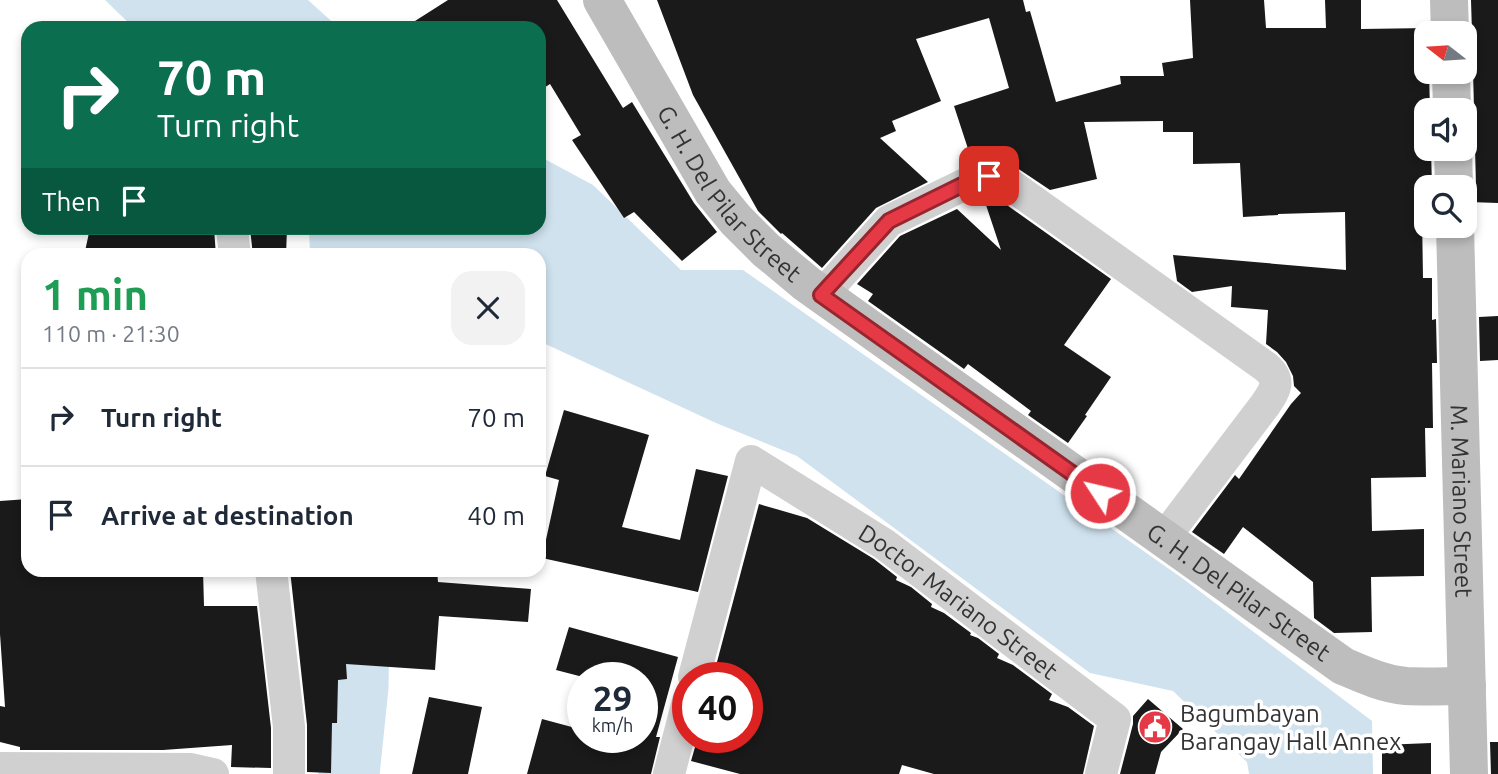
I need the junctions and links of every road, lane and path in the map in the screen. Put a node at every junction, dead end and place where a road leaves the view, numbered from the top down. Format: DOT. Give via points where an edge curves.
graph roads {
  1 [pos="601,0"];
  2 [pos="1449,0"];
  3 [pos="1450,21"];
  4 [pos="1455,238"];
  5 [pos="821,295"];
  6 [pos="1164,538"];
  7 [pos="272,577"];
  8 [pos="698,662"];
  9 [pos="1467,686"];
  10 [pos="674,753"];
  11 [pos="0,768"];
  12 [pos="198,772"];
  13 [pos="289,774"];
  14 [pos="668,774"];
  15 [pos="1101,774"];
  16 [pos="1469,774"];
  1 -- 5 [label="street, G. H. Del Pilar Street" via="713,192 766,250"];
  2 -- 3 [label="street"];
  4 -- 9 [label="street, M. Mariano Street"];
  5 -- 6 [label="street, G. H. Del Pilar Street"];
  5 -- 6 [label="street" via="889,221 970,181 997,178 1028,197 1276,378 1265,405"];
  6 -- 9 [label="street, G. H. Del Pilar Street" via="1343,666 1406,686"];
  7 -- 13 [label="street" via="289,727"];
  8 -- 15 [label="street, Doctor Mariano Street" via="751,461 884,544 1115,719"];
  9 -- 16 [label="street, M. Mariano Street"];
  10 -- 14 [label="street"];
  11 -- 12 [label="street"];
}
